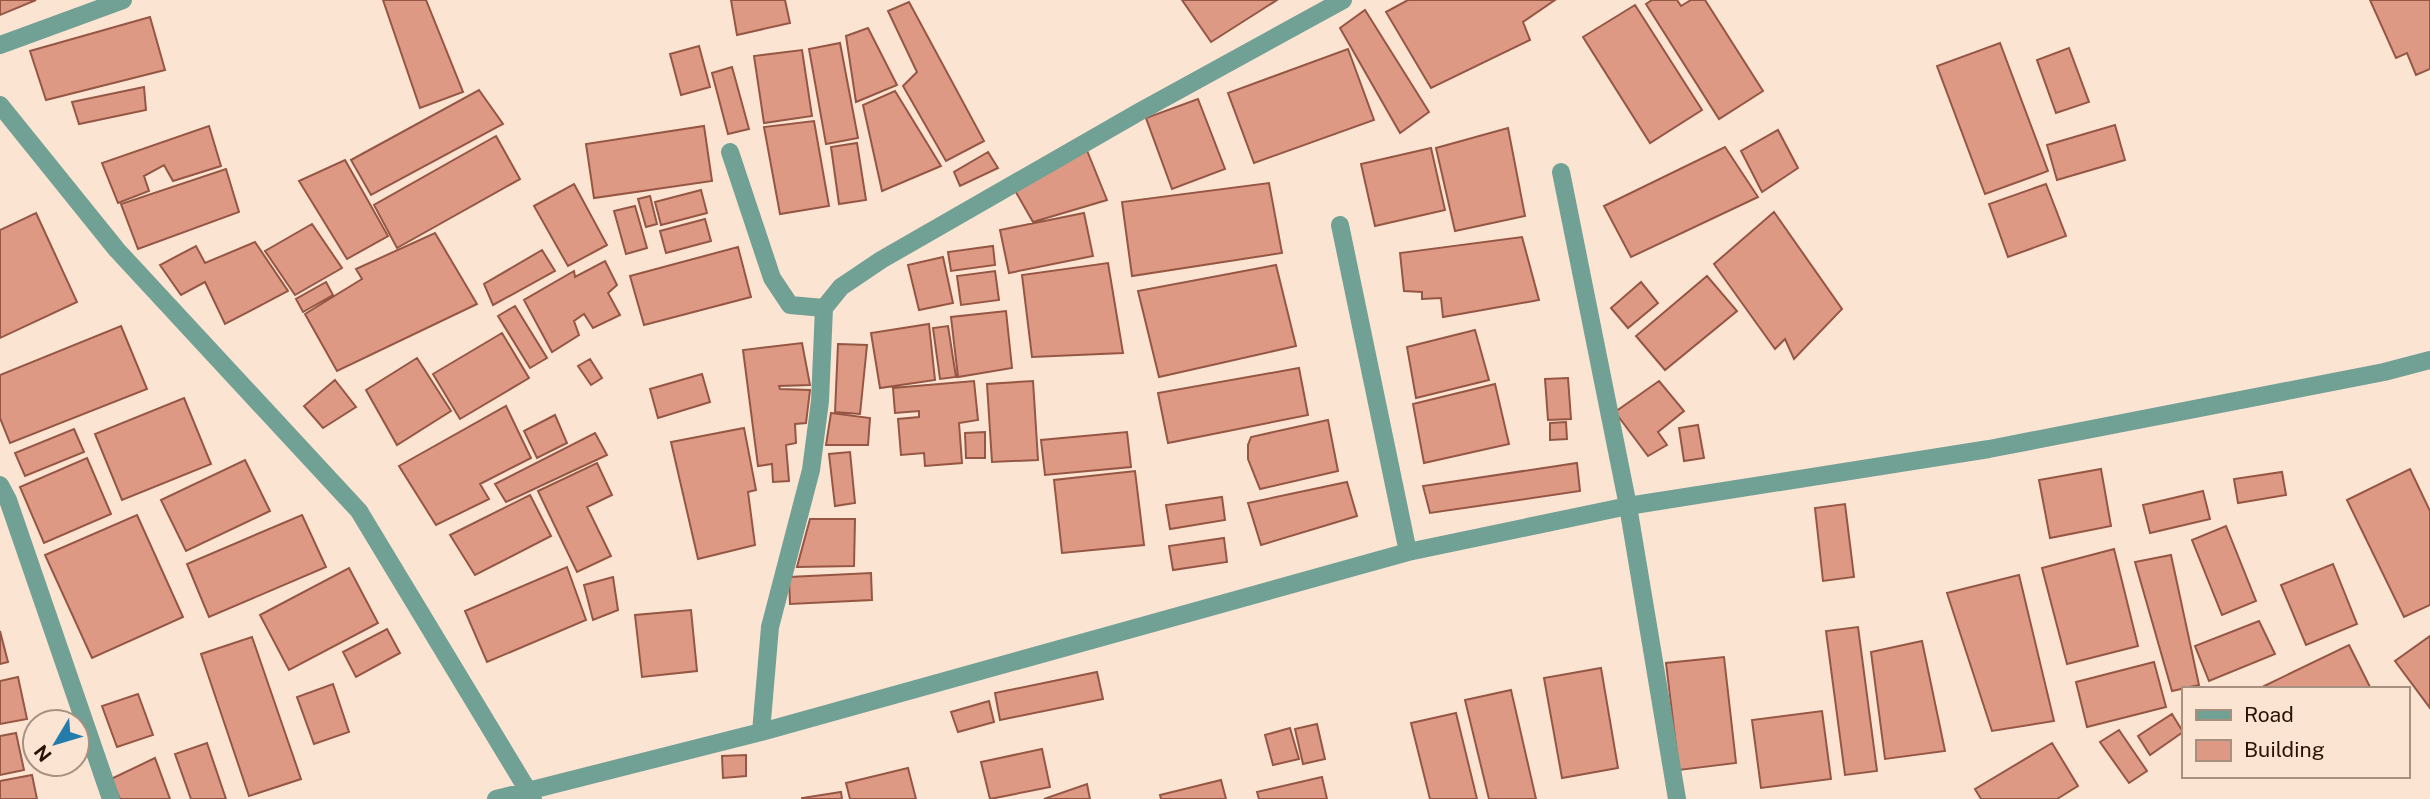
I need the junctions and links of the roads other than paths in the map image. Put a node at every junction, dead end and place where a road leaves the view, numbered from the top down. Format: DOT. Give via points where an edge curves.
graph roads {
  1 [pos="123,0"];
  2 [pos="1343,0"];
  3 [pos="0,45"];
  4 [pos="0,105"];
  5 [pos="730,152"];
  6 [pos="1561,172"];
  7 [pos="1340,225"];
  8 [pos="824,308"];
  9 [pos="2430,360"];
  10 [pos="0,485"];
  11 [pos="1628,506"];
  12 [pos="1408,552"];
  13 [pos="761,732"];
  14 [pos="531,794"];
  15 [pos="111,799"];
  16 [pos="496,799"];
  17 [pos="1677,799"];
  1 -- 3 [label="street"];
  2 -- 8 [label="street" via="881,260 841,287"];
  4 -- 14 [label="street" via="117,250 359,511"];
  5 -- 8 [label="street" via="772,278 790,305"];
  6 -- 11 [label="street"];
  7 -- 12 [label="street"];
  8 -- 13 [label="street" via="811,470 770,626"];
  9 -- 11 [label="street" via="1989,449"];
  10 -- 15 [label="street"];
  11 -- 12 [label="street"];
  11 -- 17 [label="street"];
  12 -- 13 [label="street"];
  13 -- 14 [label="street"];
  14 -- 16 [label="street"];
}
